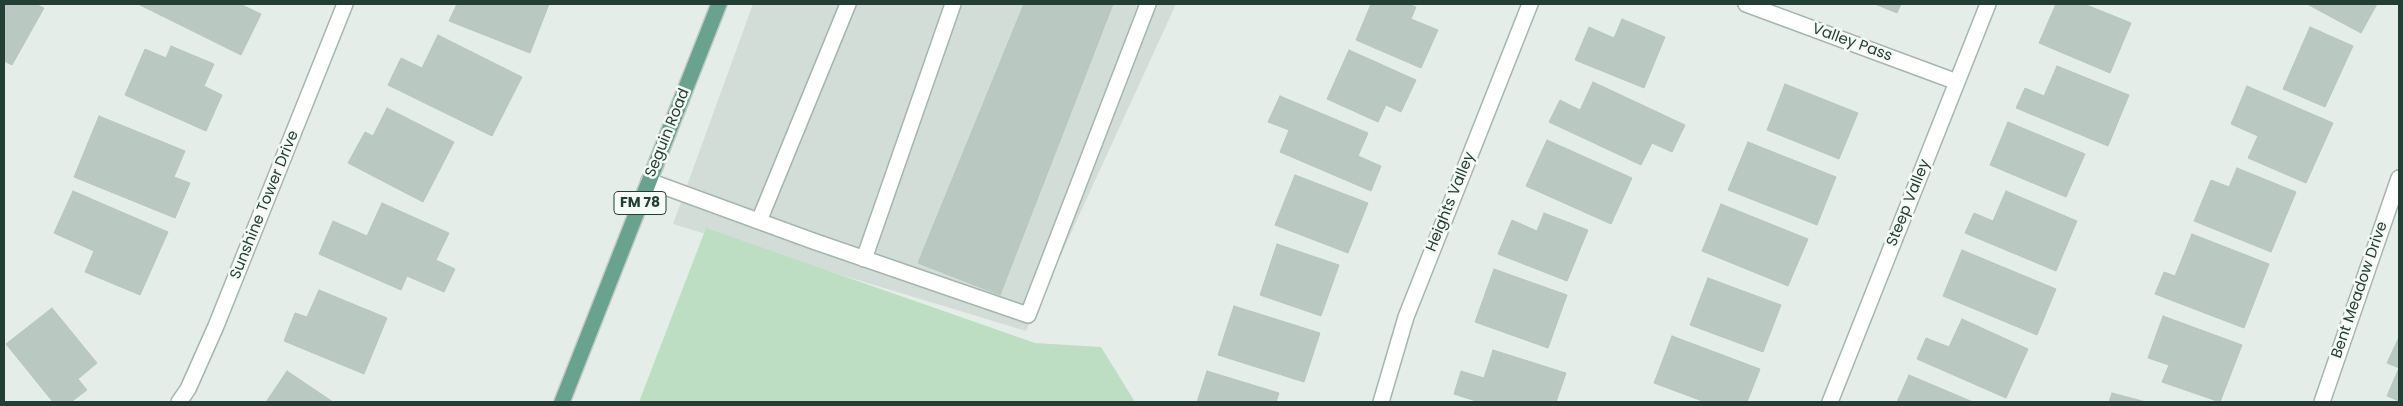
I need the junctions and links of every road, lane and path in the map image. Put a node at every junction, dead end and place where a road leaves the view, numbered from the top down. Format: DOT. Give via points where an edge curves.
graph roads {
  1 [pos="345,4"];
  2 [pos="719,4"];
  3 [pos="848,4"];
  4 [pos="953,4"];
  5 [pos="1148,4"];
  6 [pos="1530,4"];
  7 [pos="1746,4"];
  8 [pos="1988,4"];
  9 [pos="1957,82"];
  10 [pos="2399,178"];
  11 [pos="649,180"];
  12 [pos="759,221"];
  13 [pos="864,259"];
  14 [pos="178,402"];
  15 [pos="562,402"];
  16 [pos="1381,402"];
  17 [pos="1830,402"];
  18 [pos="2322,402"];
  1 -- 14 [label="street, Sunshine Tower Drive" via="216,326 188,389"];
  2 -- 11 [label="main road, Seguin Road / FM 78"];
  3 -- 12 [label="street"];
  4 -- 13 [label="street"];
  5 -- 13 [label="street" via="1028,315"];
  6 -- 16 [label="street, Heights Valley" via="1406,317"];
  7 -- 9 [label="street, Valley Pass"];
  8 -- 9 [label="street, Steep Valley"];
  9 -- 17 [label="street, Steep Valley"];
  10 -- 18 [label="street, Bent Meadow Drive"];
  11 -- 12 [label="street"];
  11 -- 15 [label="main road, Seguin Road / FM 78"];
  12 -- 13 [label="street"];
}
